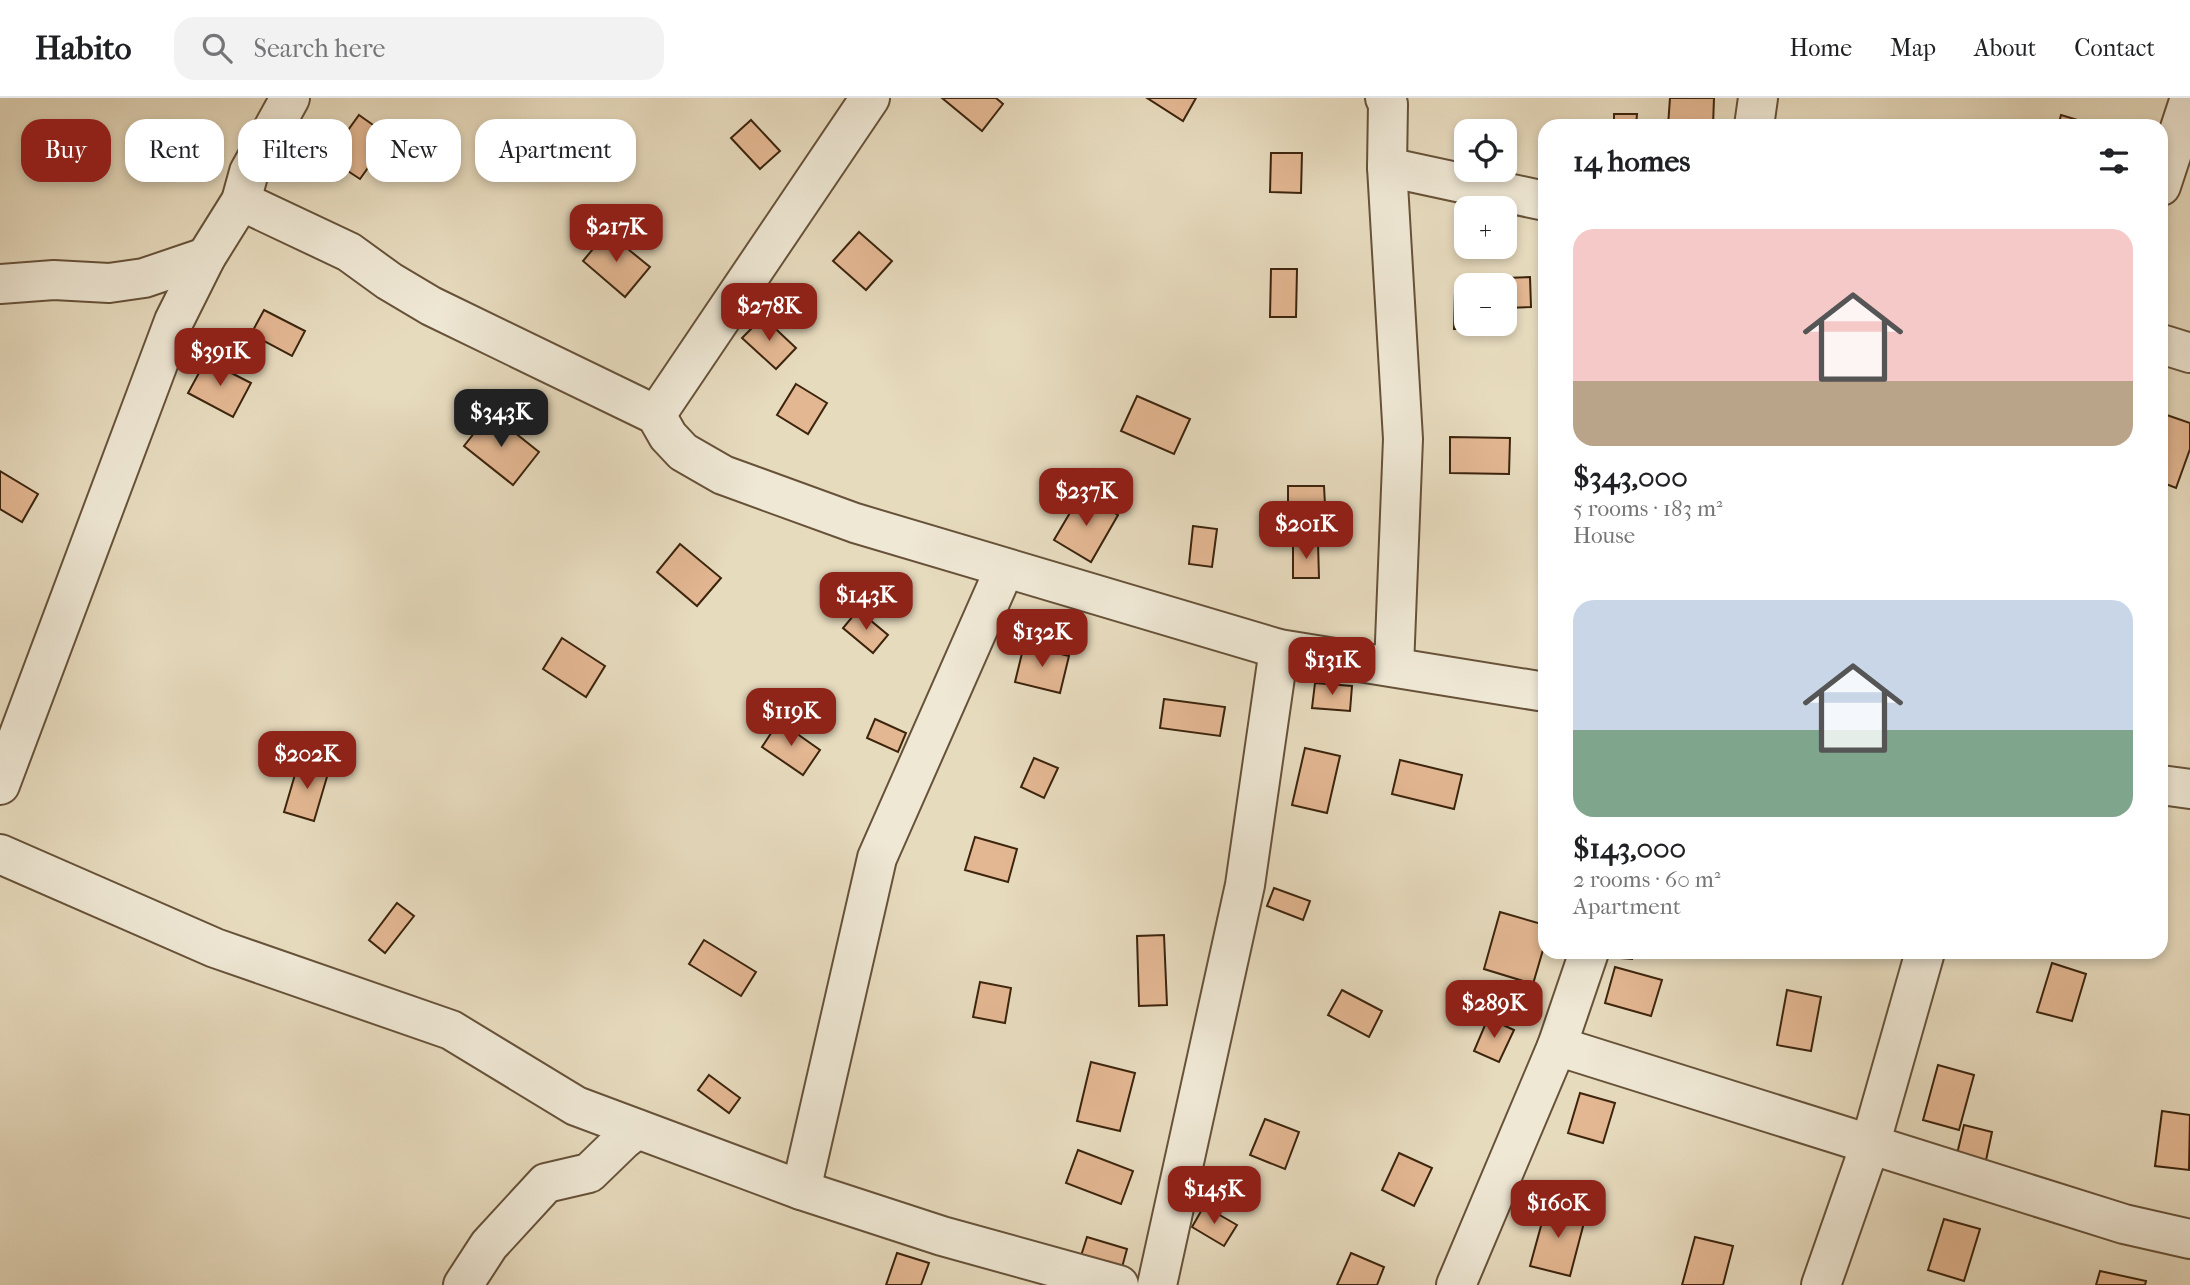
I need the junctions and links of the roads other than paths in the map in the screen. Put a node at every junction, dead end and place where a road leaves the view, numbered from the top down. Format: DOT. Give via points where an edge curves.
graph roads {
  1 [pos="290,98"];
  2 [pos="870,98"];
  3 [pos="1385,98"];
  4 [pos="1758,98"];
  5 [pos="2190,98"];
  6 [pos="1755,119"];
  7 [pos="2168,165"];
  8 [pos="1387,167"];
  9 [pos="1538,199"];
  10 [pos="241,201"];
  11 [pos="206,257"];
  12 [pos="0,284"];
  13 [pos="2168,346"];
  14 [pos="2190,354"];
  15 [pos="656,415"];
  16 [pos="1005,568"];
  17 [pos="1279,649"];
  18 [pos="1394,667"];
  19 [pos="1538,691"];
  20 [pos="0,785"];
  21 [pos="2168,786"];
  22 [pos="2190,789"];
  23 [pos="0,854"];
  24 [pos="1587,959"];
  25 [pos="1923,959"];
  26 [pos="1557,1046"];
  27 [pos="637,1129"];
  28 [pos="1870,1146"];
  29 [pos="801,1190"];
  30 [pos="2190,1239"];
  31 [pos="463,1285"];
  32 [pos="1119,1285"];
  33 [pos="1157,1285"];
  34 [pos="1456,1285"];
  35 [pos="1821,1285"];
  1 -- 10 [label="street" via="249,172"];
  2 -- 15 [label="street"];
  3 -- 8 [label="street"];
  4 -- 6 [label="street"];
  5 -- 7 [label="street"];
  8 -- 9 [label="street"];
  8 -- 18 [label="street" via="1403,439"];
  10 -- 11 [label="street"];
  10 -- 15 [label="street" via="349,252 431,306"];
  11 -- 12 [label="street" via="144,278 109,284 54,280"];
  11 -- 20 [label="street" via="174,321"];
  13 -- 14 [label="street"];
  15 -- 16 [label="street" via="683,452 723,475 855,523"];
  16 -- 17 [label="street"];
  16 -- 29 [label="street" via="877,858"];
  17 -- 18 [label="street"];
  17 -- 33 [label="street" via="1245,886"];
  18 -- 19 [label="street"];
  21 -- 22 [label="street"];
  23 -- 27 [label="street" via="215,948 451,1030 576,1106"];
  24 -- 26 [label="street"];
  25 -- 28 [label="street"];
  26 -- 28 [label="street"];
  26 -- 34 [label="street"];
  27 -- 29 [label="street"];
  27 -- 31 [label="street" via="589,1173 546,1183 488,1245"];
  28 -- 30 [label="street" via="2124,1224"];
  28 -- 35 [label="street"];
  29 -- 32 [label="street"];
}
